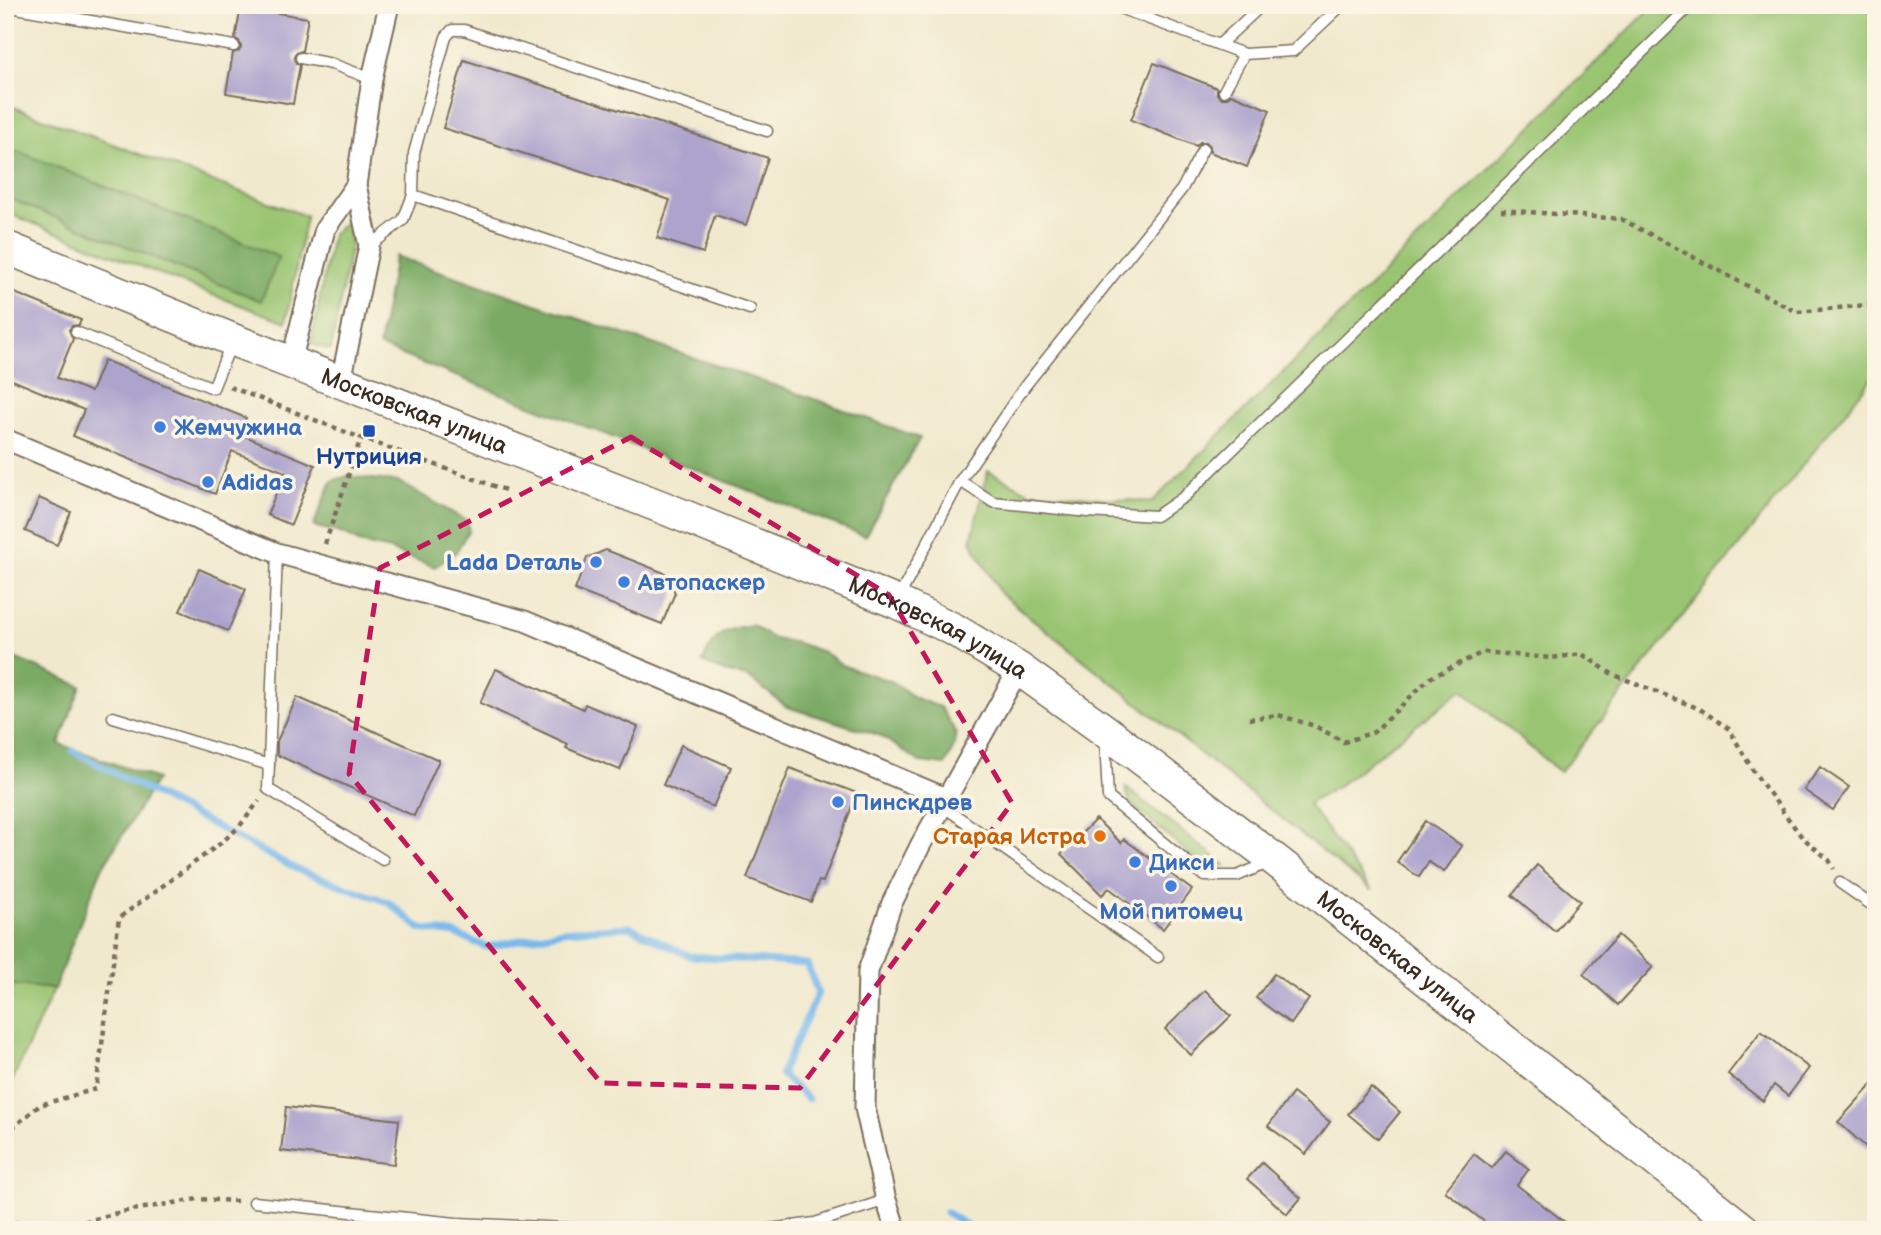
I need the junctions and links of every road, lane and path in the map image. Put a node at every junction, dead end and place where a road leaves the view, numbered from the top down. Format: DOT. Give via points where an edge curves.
graph roads {
  1 [pos="389,5"];
  2 [pos="1111,5"];
  3 [pos="1262,5"];
  4 [pos="1342,5"];
  5 [pos="1691,5"];
  6 [pos="5,6"];
  7 [pos="1220,44"];
  8 [pos="234,46"];
  9 [pos="1244,54"];
  10 [pos="301,58"];
  11 [pos="372,79"];
  12 [pos="1224,91"];
  13 [pos="767,131"];
  14 [pos="1203,149"];
  15 [pos="356,185"];
  16 [pos="413,195"];
  17 [pos="1480,208"];
  18 [pos="369,246"];
  19 [pos="5,247"];
  20 [pos="1876,304"];
  21 [pos="750,309"];
  22 [pos="76,332"];
  23 [pos="233,340"];
  24 [pos="291,362"];
  25 [pos="216,381"];
  26 [pos="341,381"];
  27 [pos="361,438"];
  28 [pos="5,439"];
  29 [pos="961,481"];
  30 [pos="508,491"];
  31 [pos="277,553"];
  32 [pos="321,565"];
  33 [pos="896,602"];
  34 [pos="1019,669"];
  35 [pos="113,717"];
  36 [pos="1249,719"];
  37 [pos="1104,730"];
  38 [pos="269,765"];
  39 [pos="268,789"];
  40 [pos="946,803"];
  41 [pos="383,860"];
  42 [pos="1275,860"];
  43 [pos="1840,883"];
  44 [pos="1876,908"];
  45 [pos="1158,957"];
  46 [pos="886,1200"];
  47 [pos="254,1202"];
  48 [pos="5,1208"];
  49 [pos="5,1221"];
  50 [pos="611,1230"];
  51 [pos="762,1230"];
  52 [pos="896,1230"];
  53 [pos="1744,1230"];
  1 -- 11 [label="street"];
  2 -- 7 [label="lane"];
  3 -- 7 [label="lane"];
  4 -- 9 [label="lane" via="1293,51"];
  5 -- 17 [label="lane"];
  6 -- 8 [label="lane"];
  7 -- 9 [label="lane"];
  9 -- 12 [label="lane"];
  10 -- 11 [label="lane"];
  11 -- 15 [label="street"];
  13 -- 16 [label="lane" via="464,30 452,30 446,37 414,153"];
  14 -- 29 [label="lane" via="1182,189 1025,386"];
  15 -- 18 [label="street"];
  15 -- 24 [label="street" via="325,229"];
  16 -- 18 [label="lane" via="403,220"];
  16 -- 21 [label="lane"];
  17 -- 20 [label="path" via="1621,219 1797,312"];
  17 -- 29 [label="lane" via="1185,496 1156,516 993,502"];
  18 -- 26 [label="street"];
  19 -- 23 [label="main road, Московская улица"];
  22 -- 25 [label="lane" via="213,388"];
  23 -- 24 [label="main road, Московская улица"];
  23 -- 25 [label="lane"];
  24 -- 26 [label="main road, Московская улица"];
  25 -- 27 [label="path"];
  26 -- 33 [label="main road, Московская улица"];
  27 -- 30 [label="path"];
  27 -- 32 [label="path"];
  28 -- 31 [label="street"];
  29 -- 33 [label="lane"];
  31 -- 32 [label="street"];
  31 -- 38 [label="lane"];
  32 -- 40 [label="street" via="525,621"];
  33 -- 34 [label="main road, Московская улица" via="953,629"];
  34 -- 37 [label="main road, Московская улица"];
  34 -- 40 [label="street"];
  35 -- 38 [label="lane"];
  36 -- 43 [label="path" via="1278,715 1315,726 1345,742 1374,732 1430,678 1483,652 1551,658 1583,654 1612,674 1700,709 1729,729 1755,774 1802,838 1829,860"];
  37 -- 42 [label="main road, Московская улица"];
  37 -- 42 [label="lane" via="1108,797 1204,876 1237,876"];
  38 -- 39 [label="lane"];
  39 -- 41 [label="lane"];
  39 -- 48 [label="path" via="239,827 119,918 96,1088 40,1105 11,1129"];
  40 -- 45 [label="lane"];
  40 -- 46 [label="street" via="891,903 868,971 865,1108"];
  42 -- 53 [label="main road, Московская улица"];
  43 -- 44 [label="lane"];
  46 -- 51 [label="lane" via="815,1223"];
  46 -- 52 [label="street"];
  47 -- 49 [label="path" via="198,1199 41,1226"];
  47 -- 50 [label="lane" via="457,1223"];
}
